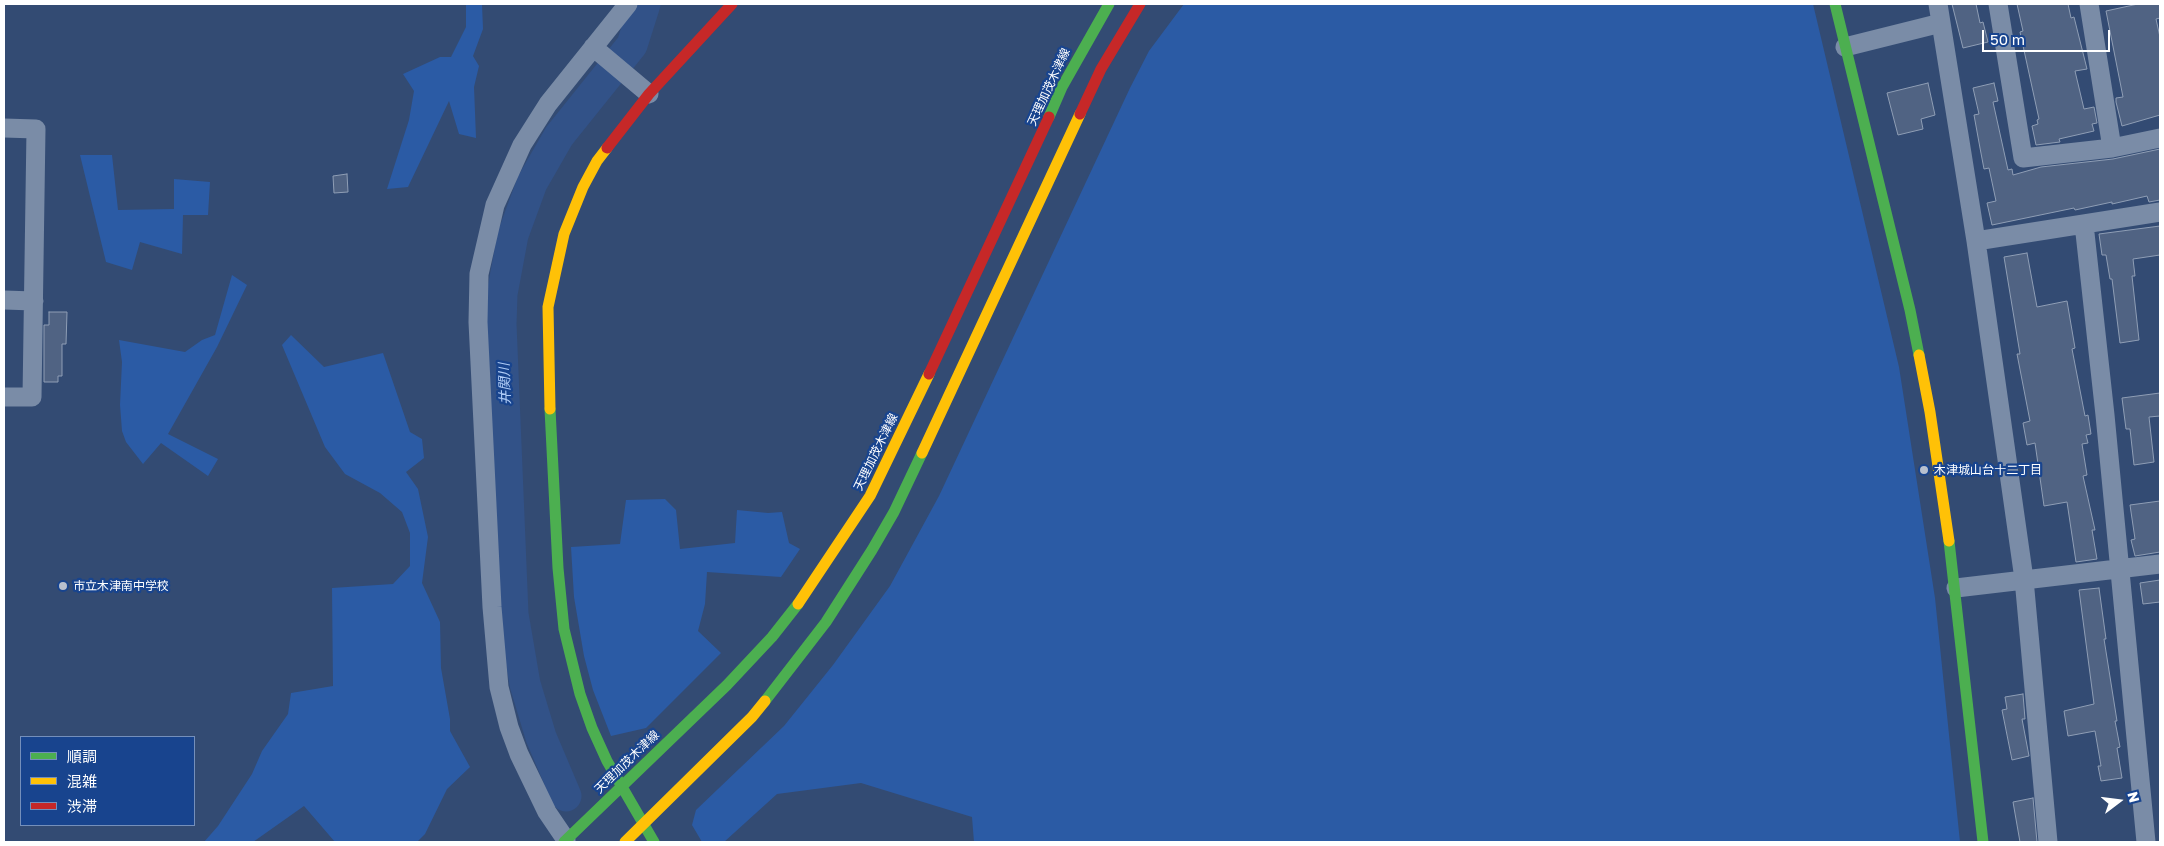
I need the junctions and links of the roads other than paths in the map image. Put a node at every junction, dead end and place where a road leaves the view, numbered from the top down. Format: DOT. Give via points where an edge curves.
graph roads {
  1 [pos="628,4"];
  2 [pos="732,4"];
  3 [pos="1110,4"];
  4 [pos="1140,4"];
  5 [pos="1835,4"];
  6 [pos="1938,4"];
  7 [pos="1998,4"];
  8 [pos="2089,4"];
  9 [pos="1941,23"];
  10 [pos="1845,47"];
  11 [pos="595,48"];
  12 [pos="649,94"];
  13 [pos="4,128"];
  14 [pos="2160,138"];
  15 [pos="2112,148"];
  16 [pos="2160,212"];
  17 [pos="2084,224"];
  18 [pos="1976,241"];
  19 [pos="4,300"];
  20 [pos="34,300"];
  21 [pos="4,397"];
  22 [pos="2160,564"];
  23 [pos="2120,570"];
  24 [pos="2024,579"];
  25 [pos="1956,588"];
  26 [pos="621,786"];
  27 [pos="643,824"];
  28 [pos="565,841"];
  29 [pos="625,842"];
  30 [pos="654,842"];
  31 [pos="1983,842"];
  32 [pos="2048,842"];
  33 [pos="2146,842"];
  1 -- 11 [label="street"];
  2 -- 12 [label="main road"];
  3 -- 26 [label="main road, 天理加茂木津線" via="1062,87 965,300 870,496 822,570 772,637 727,686"];
  4 -- 27 [label="main road" via="1101,69 974,345 894,512 872,550 826,622 778,686 752,717"];
  5 -- 10 [label="main road"];
  6 -- 9 [label="street"];
  7 -- 15 [label="street" via="2023,158"];
  8 -- 15 [label="street"];
  9 -- 10 [label="street"];
  9 -- 18 [label="street"];
  10 -- 25 [label="main road" via="1910,310"];
  11 -- 12 [label="street"];
  11 -- 28 [label="street" via="548,104 522,145 503,184 486,235 478,298 492,607 499,687 518,754"];
  12 -- 26 [label="main road" via="598,161 583,187 564,234 548,308 548,374 564,629 592,728"];
  13 -- 20 [label="street" via="36,129"];
  14 -- 15 [label="street"];
  16 -- 17 [label="street"];
  17 -- 18 [label="street"];
  17 -- 23 [label="street"];
  18 -- 24 [label="street"];
  19 -- 20 [label="street"];
  20 -- 21 [label="street" via="32,397"];
  22 -- 23 [label="street"];
  23 -- 24 [label="street"];
  23 -- 33 [label="street"];
  24 -- 25 [label="street"];
  24 -- 32 [label="street"];
  25 -- 31 [label="main road"];
  26 -- 27 [label="main road"];
  26 -- 28 [label="main road, 天理加茂木津線"];
  27 -- 29 [label="main road"];
  27 -- 30 [label="main road"];
}
